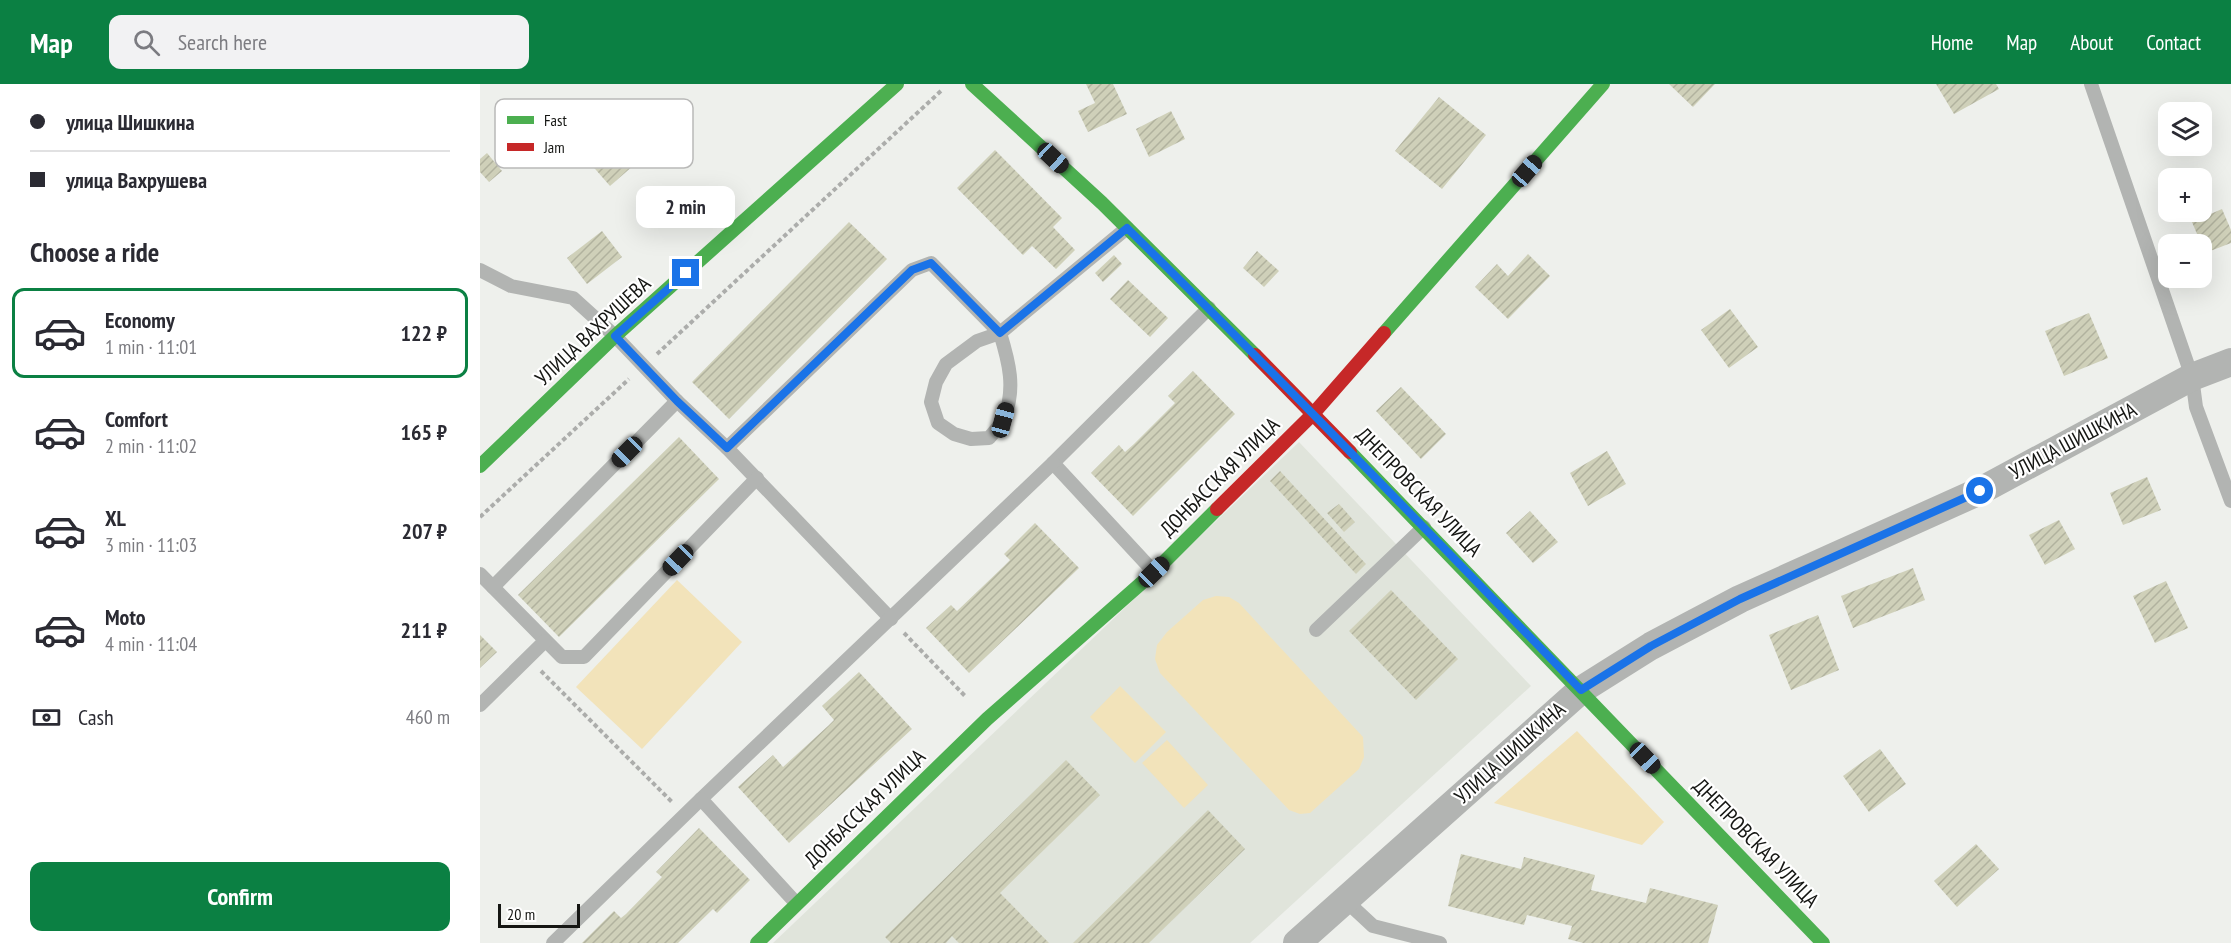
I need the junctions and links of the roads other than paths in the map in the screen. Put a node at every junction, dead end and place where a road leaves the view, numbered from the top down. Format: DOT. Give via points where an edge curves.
graph roads {
  1 [pos="897,84"];
  2 [pos="972,84"];
  3 [pos="1603,84"];
  4 [pos="2091,84"];
  5 [pos="1127,228"];
  6 [pos="480,270"];
  7 [pos="1209,308"];
  8 [pos="1000,333"];
  9 [pos="615,336"];
  10 [pos="2231,362"];
  11 [pos="2192,377"];
  12 [pos="677,401"];
  13 [pos="1313,414"];
  14 [pos="727,448"];
  15 [pos="1053,463"];
  16 [pos="480,465"];
  17 [pos="756,478"];
  18 [pos="2231,501"];
  19 [pos="1424,527"];
  20 [pos="1154,572"];
  21 [pos="480,574"];
  22 [pos="493,587"];
  23 [pos="891,619"];
  24 [pos="1316,630"];
  25 [pos="545,641"];
  26 [pos="1581,690"];
  27 [pos="480,705"];
  28 [pos="701,799"];
  29 [pos="1345,900"];
  30 [pos="796,903"];
  31 [pos="553,943"];
  32 [pos="758,943"];
  33 [pos="1298,943"];
  34 [pos="1440,943"];
  35 [pos="1823,943"];
  1 -- 9 [label="street, УЛИЦА ВАХРУШЕВА"];
  2 -- 5 [label="street, ДНЕПРОВСКАЯ УЛИЦА"];
  3 -- 13 [label="street, ДОНБАССКАЯ УЛИЦА"];
  4 -- 11 [label="lane"];
  5 -- 7 [label="street, ДНЕПРОВСКАЯ УЛИЦА"];
  5 -- 8 [label="lane"];
  6 -- 9 [label="lane" via="512,286 573,298"];
  7 -- 13 [label="street, ДНЕПРОВСКАЯ УЛИЦА"];
  7 -- 15 [label="lane"];
  8 -- 8 [label="lane" via="1011,370 1003,420 989,438 971,440 954,434 938,423 931,402 936,382 946,364 977,341"];
  8 -- 14 [label="lane" via="931,263 912,270"];
  9 -- 12 [label="lane"];
  9 -- 16 [label="street, УЛИЦА ВАХРУШЕВА"];
  10 -- 11 [label="street, УЛИЦА ШИШКИНА"];
  11 -- 18 [label="lane" via="2196,407"];
  11 -- 26 [label="street, УЛИЦА ШИШКИНА" via="1980,491 1740,599 1651,646"];
  12 -- 14 [label="lane"];
  12 -- 22 [label="lane"];
  13 -- 19 [label="street, ДНЕПРОВСКАЯ УЛИЦА"];
  13 -- 20 [label="street, ДОНБАССКАЯ УЛИЦА"];
  14 -- 17 [label="lane"];
  15 -- 20 [label="lane"];
  15 -- 23 [label="lane"];
  17 -- 23 [label="lane"];
  17 -- 25 [label="lane" via="584,657 562,657"];
  19 -- 24 [label="lane"];
  19 -- 26 [label="street, ДНЕПРОВСКАЯ УЛИЦА"];
  20 -- 30 [label="street, ДОНБАССКАЯ УЛИЦА" via="987,719"];
  21 -- 22 [label="lane"];
  22 -- 25 [label="lane"];
  23 -- 28 [label="lane"];
  25 -- 27 [label="lane"];
  26 -- 29 [label="street, УЛИЦА ШИШКИНА"];
  26 -- 35 [label="street, ДНЕПРОВСКАЯ УЛИЦА"];
  28 -- 30 [label="lane"];
  28 -- 31 [label="lane"];
  29 -- 33 [label="street, УЛИЦА ШИШКИНА"];
  29 -- 34 [label="lane" via="1373,926"];
  30 -- 32 [label="street, ДОНБАССКАЯ УЛИЦА"];
}
